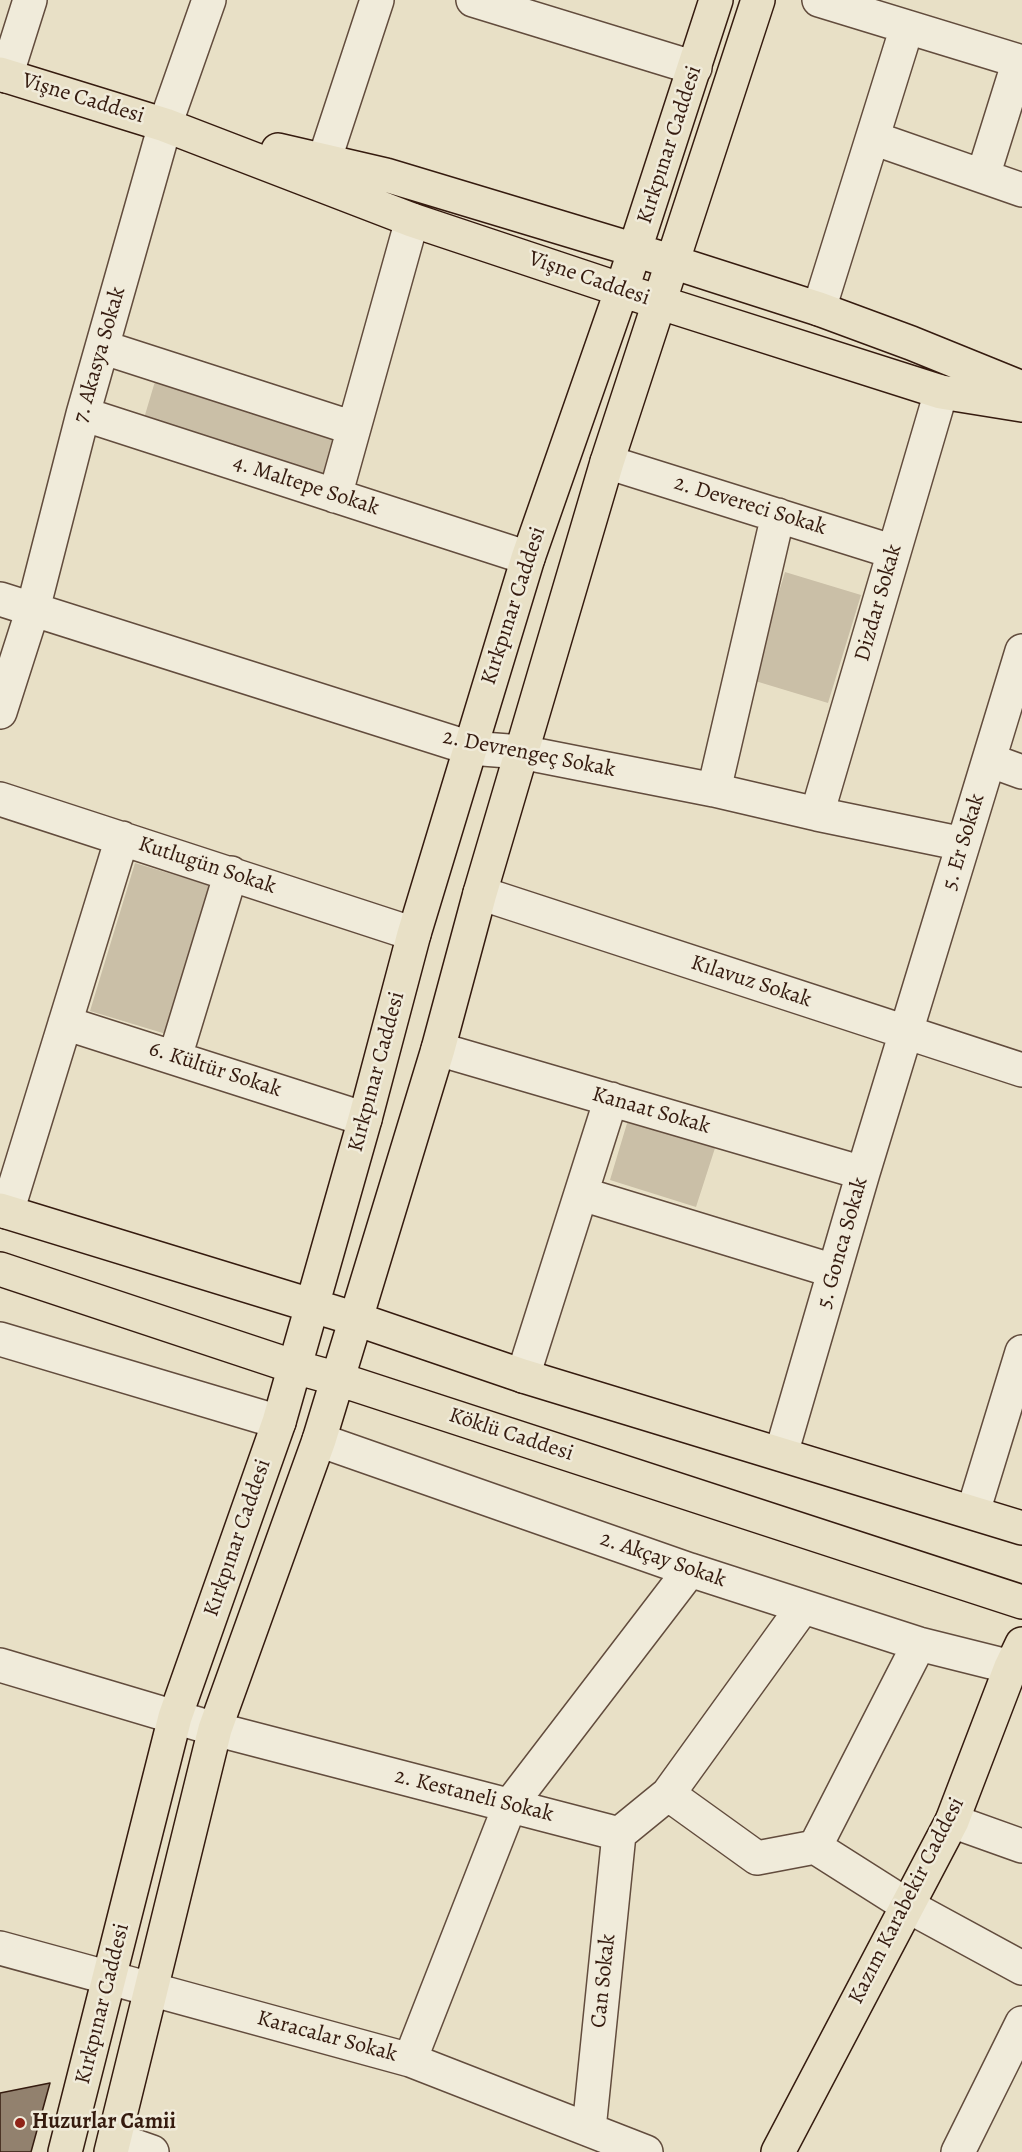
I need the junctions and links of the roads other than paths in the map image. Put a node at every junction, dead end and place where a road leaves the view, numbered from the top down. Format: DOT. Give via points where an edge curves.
graph roads {
  1 [pos="30,0"];
  2 [pos="209,0"];
  3 [pos="377,0"];
  4 [pos="716,0"];
  5 [pos="758,0"];
  6 [pos="819,0"];
  7 [pos="490,3"];
  8 [pos="907,27"];
  9 [pos="1020,61"];
  10 [pos="696,68"];
  11 [pos="3,75"];
  12 [pos="165,125"];
  13 [pos="873,138"];
  14 [pos="324,161"];
  15 [pos="983,176"];
  16 [pos="1022,190"];
  17 [pos="412,220"];
  18 [pos="635,250"];
  19 [pos="671,261"];
  20 [pos="622,289"];
  21 [pos="658,302"];
  22 [pos="819,309"];
  23 [pos="102,346"];
  24 [pos="1022,388"];
  25 [pos="941,392"];
  26 [pos="1022,405"];
  27 [pos="83,414"];
  28 [pos="353,428"];
  29 [pos="607,462"];
  30 [pos="335,496"];
  31 [pos="778,515"];
  32 [pos="894,552"];
  33 [pos="528,558"];
  34 [pos="0,599"];
  35 [pos="33,609"];
  36 [pos="1022,651"];
  37 [pos="0,712"];
  38 [pos="470,748"];
  39 [pos="521,752"];
  40 [pos="989,760"];
  41 [pos="1022,772"];
  42 [pos="714,790"];
  43 [pos="0,799"];
  44 [pos="817,814"];
  45 [pos="122,838"];
  46 [pos="963,844"];
  47 [pos="231,873"];
  48 [pos="480,893"];
  49 [pos="414,934"];
  50 [pos="65,1023"];
  51 [pos="907,1033"];
  52 [pos="438,1049"];
  53 [pos="176,1057"];
  54 [pos="1022,1070"];
  55 [pos="611,1099"];
  56 [pos="365,1119"];
  57 [pos="863,1173"];
  58 [pos="582,1194"];
  59 [pos="4,1211"];
  60 [pos="0,1269"];
  61 [pos="834,1271"];
  62 [pos="312,1306"];
  63 [pos="356,1319"];
  64 [pos="0,1339"];
  65 [pos="1022,1352"];
  66 [pos="295,1367"];
  67 [pos="523,1376"];
  68 [pos="338,1379"];
  69 [pos="279,1422"];
  70 [pos="319,1440"];
  71 [pos="781,1454"];
  72 [pos="973,1512"];
  73 [pos="1022,1528"];
  74 [pos="690,1570"];
  75 [pos="1022,1602"];
  76 [pos="803,1606"];
  77 [pos="919,1644"];
  78 [pos="1016,1655"];
  79 [pos="0,1665"];
  80 [pos="175,1717"];
  81 [pos="215,1729"];
  82 [pos="668,1794"];
  83 [pos="510,1805"];
  84 [pos="952,1821"];
  85 [pos="619,1834"];
  86 [pos="1022,1846"];
  87 [pos="815,1847"];
  88 [pos="908,1906"];
  89 [pos="0,1948"];
  90 [pos="1022,1968"];
  91 [pos="110,1977"];
  92 [pos="152,1989"];
  93 [pos="1022,2023"];
  94 [pos="410,2060"];
  95 [pos="589,2129"];
  96 [pos="113,2146"];
  97 [pos="788,2147"];
  98 [pos="65,2152"];
  99 [pos="152,2152"];
  100 [pos="645,2152"];
  101 [pos="958,2152"];
  1 -- 11 [label="street"];
  2 -- 12 [label="street, 7. Akasya Sokak"];
  3 -- 14 [label="street"];
  4 -- 10 [label="main road, Kırkpınar Caddesi"];
  5 -- 19 [label="main road, Kırkpınar Caddesi"];
  6 -- 8 [label="street"];
  7 -- 10 [label="street"];
  8 -- 9 [label="street"];
  8 -- 13 [label="street"];
  9 -- 15 [label="street"];
  10 -- 18 [label="main road, Kırkpınar Caddesi"];
  11 -- 12 [label="main road, Vişne Caddesi"];
  12 -- 14 [label="main road, Vişne Caddesi"];
  12 -- 17 [label="main road, Vişne Caddesi"];
  12 -- 23 [label="street, 7. Akasya Sokak"];
  13 -- 15 [label="street"];
  13 -- 22 [label="street"];
  14 -- 18 [label="main road, Vişne Caddesi" via="386,175"];
  15 -- 16 [label="street"];
  17 -- 20 [label="main road, Vişne Caddesi"];
  17 -- 28 [label="street"];
  18 -- 19 [label="main road, Vişne Caddesi"];
  18 -- 20 [label="main road, Kırkpınar Caddesi"];
  19 -- 21 [label="main road, Kırkpınar Caddesi"];
  19 -- 22 [label="main road, Vişne Caddesi"];
  20 -- 21 [label="main road, Vişne Caddesi"];
  20 -- 33 [label="main road, Kırkpınar Caddesi"];
  21 -- 25 [label="main road, Vişne Caddesi"];
  21 -- 29 [label="main road, Kırkpınar Caddesi"];
  22 -- 24 [label="main road, Vişne Caddesi"];
  23 -- 27 [label="street, 7. Akasya Sokak"];
  23 -- 28 [label="street"];
  25 -- 26 [label="main road, Vişne Caddesi"];
  25 -- 32 [label="street, Dizdar Sokak"];
  27 -- 30 [label="street, 4. Maltepe Sokak"];
  27 -- 35 [label="street, 7. Akasya Sokak"];
  28 -- 30 [label="street"];
  29 -- 31 [label="street, 2. Devereci Sokak"];
  29 -- 39 [label="main road, Kırkpınar Caddesi"];
  30 -- 33 [label="street, 4. Maltepe Sokak"];
  31 -- 32 [label="street, 2. Devereci Sokak"];
  31 -- 42 [label="street"];
  32 -- 44 [label="street, Dizdar Sokak"];
  33 -- 38 [label="main road, Kırkpınar Caddesi"];
  34 -- 35 [label="street, 2. Devrengeç Sokak"];
  35 -- 37 [label="street, 7. Akasya Sokak"];
  35 -- 38 [label="street, 2. Devrengeç Sokak"];
  36 -- 40 [label="street, 5. Er Sokak"];
  38 -- 39 [label="street, 2. Devrengeç Sokak"];
  38 -- 49 [label="main road, Kırkpınar Caddesi"];
  39 -- 42 [label="street, 2. Devrengeç Sokak"];
  39 -- 48 [label="main road, Kırkpınar Caddesi"];
  40 -- 41 [label="street"];
  40 -- 46 [label="street, 5. Er Sokak"];
  42 -- 44 [label="street, 2. Devrengeç Sokak"];
  43 -- 45 [label="street, Kutlugün Sokak"];
  44 -- 46 [label="street, 2. Devrengeç Sokak"];
  45 -- 47 [label="street, Kutlugün Sokak"];
  45 -- 50 [label="street"];
  46 -- 51 [label="street, 5. Er Sokak"];
  47 -- 49 [label="street, Kutlugün Sokak"];
  47 -- 53 [label="street"];
  48 -- 51 [label="street, Kılavuz Sokak"];
  48 -- 52 [label="main road, Kırkpınar Caddesi"];
  49 -- 56 [label="main road, Kırkpınar Caddesi"];
  50 -- 53 [label="street, 6. Kültür Sokak"];
  50 -- 59 [label="street"];
  51 -- 54 [label="street, Kılavuz Sokak"];
  51 -- 57 [label="street, 5. Gonca Sokak"];
  52 -- 55 [label="street, Kanaat Sokak"];
  52 -- 63 [label="main road, Kırkpınar Caddesi"];
  53 -- 56 [label="street, 6. Kültür Sokak"];
  55 -- 57 [label="street, Kanaat Sokak"];
  55 -- 58 [label="street"];
  56 -- 62 [label="main road, Kırkpınar Caddesi"];
  57 -- 61 [label="street, 5. Gonca Sokak"];
  58 -- 61 [label="street"];
  58 -- 67 [label="street"];
  59 -- 62 [label="main road"];
  60 -- 66 [label="main road, Köklü Caddesi"];
  61 -- 71 [label="street, 5. Gonca Sokak"];
  62 -- 63 [label="main road"];
  62 -- 66 [label="main road, Kırkpınar Caddesi"];
  63 -- 67 [label="main road"];
  63 -- 68 [label="main road, Kırkpınar Caddesi"];
  64 -- 69 [label="street"];
  65 -- 72 [label="street"];
  66 -- 68 [label="main road, Köklü Caddesi"];
  66 -- 69 [label="main road, Kırkpınar Caddesi"];
  67 -- 71 [label="main road"];
  68 -- 70 [label="main road, Kırkpınar Caddesi"];
  68 -- 75 [label="main road, Köklü Caddesi"];
  69 -- 80 [label="main road, Kırkpınar Caddesi"];
  70 -- 74 [label="street, 2. Akçay Sokak"];
  70 -- 81 [label="main road, Kırkpınar Caddesi"];
  71 -- 72 [label="main road"];
  72 -- 73 [label="main road"];
  74 -- 76 [label="street, 2. Akçay Sokak"];
  74 -- 83 [label="street"];
  76 -- 77 [label="street, 2. Akçay Sokak"];
  76 -- 82 [label="street"];
  77 -- 78 [label="street, 2. Akçay Sokak"];
  77 -- 87 [label="street"];
  78 -- 84 [label="main road, Kazım Karabekir Caddesi"];
  79 -- 80 [label="street, 2. Kestaneli Sokak"];
  80 -- 81 [label="street, 2. Kestaneli Sokak"];
  80 -- 91 [label="main road, Kırkpınar Caddesi"];
  81 -- 83 [label="street, 2. Kestaneli Sokak"];
  81 -- 92 [label="main road, Kırkpınar Caddesi"];
  82 -- 85 [label="street"];
  82 -- 87 [label="street" via="757,1858"];
  83 -- 85 [label="street, 2. Kestaneli Sokak"];
  83 -- 94 [label="street"];
  84 -- 86 [label="street"];
  84 -- 88 [label="main road, Kazım Karabekir Caddesi"];
  85 -- 95 [label="street, Can Sokak"];
  87 -- 88 [label="street"];
  88 -- 90 [label="street"];
  88 -- 97 [label="main road, Kazım Karabekir Caddesi"];
  89 -- 91 [label="street, Karacalar Sokak"];
  91 -- 92 [label="street, Karacalar Sokak"];
  91 -- 98 [label="main road, Kırkpınar Caddesi"];
  92 -- 94 [label="street, Karacalar Sokak"];
  92 -- 96 [label="main road, Kırkpınar Caddesi"];
  93 -- 101 [label="street"];
  94 -- 95 [label="street, Karacalar Sokak"];
  95 -- 100 [label="street, Karacalar Sokak"];
  96 -- 99 [label="street"];
}
